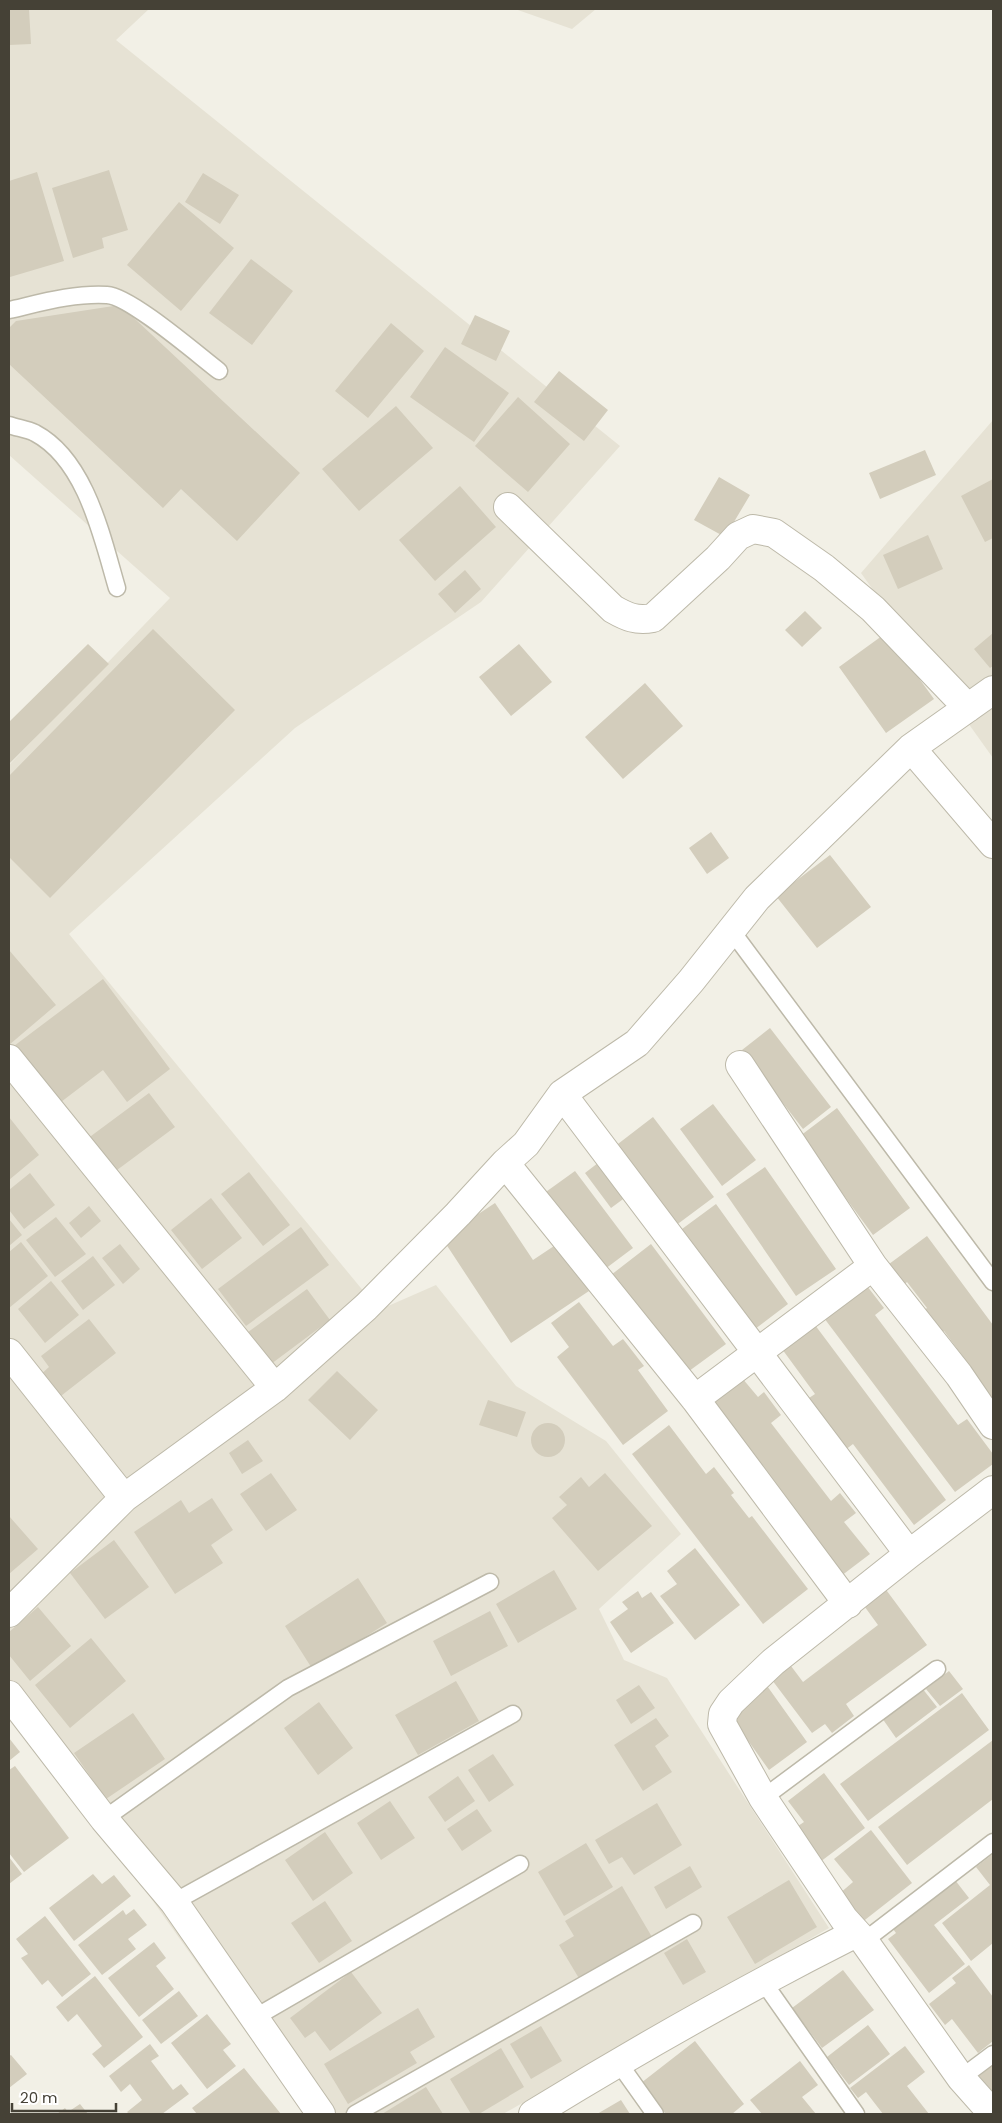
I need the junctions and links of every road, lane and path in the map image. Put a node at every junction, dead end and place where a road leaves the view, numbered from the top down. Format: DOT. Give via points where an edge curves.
graph roads {
  1 [pos="9,310"];
  2 [pos="219,371"];
  3 [pos="9,425"];
  4 [pos="508,507"];
  5 [pos="117,588"];
  6 [pos="993,690"];
  7 [pos="968,708"];
  8 [pos="911,748"];
  9 [pos="993,844"];
  10 [pos="731,930"];
  11 [pos="9,1059"];
  12 [pos="740,1065"];
  13 [pos="562,1094"];
  14 [pos="505,1163"];
  15 [pos="873,1266"];
  16 [pos="993,1282"];
  17 [pos="756,1352"];
  18 [pos="9,1353"];
  19 [pos="275,1388"];
  20 [pos="695,1399"];
  21 [pos="993,1426"];
  22 [pos="993,1490"];
  23 [pos="124,1498"];
  24 [pos="908,1554"];
  25 [pos="490,1582"];
  26 [pos="848,1604"];
  27 [pos="9,1613"];
  28 [pos="937,1669"];
  29 [pos="9,1696"];
  30 [pos="513,1714"];
  31 [pos="763,1798"];
  32 [pos="104,1819"];
  33 [pos="993,1842"];
  34 [pos="520,1864"];
  35 [pos="174,1902"];
  36 [pos="693,1923"];
  37 [pos="860,1937"];
  38 [pos="762,1980"];
  39 [pos="254,2018"];
  40 [pos="993,2054"];
  41 [pos="618,2062"];
  42 [pos="961,2078"];
  43 [pos="321,2114"];
  44 [pos="355,2114"];
  45 [pos="533,2114"];
  46 [pos="654,2114"];
  47 [pos="856,2114"];
  48 [pos="993,2114"];
  1 -- 2 [label="lane" via="76,296 109,295 134,306"];
  3 -- 5 [label="lane" via="34,433 60,453 80,482 97,520"];
  4 -- 7 [label="street" via="613,609 638,620 652,618 738,536 753,530 774,532 873,609"];
  6 -- 7 [label="street"];
  7 -- 8 [label="street"];
  8 -- 9 [label="street"];
  8 -- 10 [label="street" via="757,898"];
  10 -- 13 [label="street" via="637,1044"];
  10 -- 16 [label="lane"];
  11 -- 19 [label="street"];
  12 -- 15 [label="street"];
  13 -- 14 [label="street" via="526,1144"];
  13 -- 17 [label="street"];
  14 -- 19 [label="street" via="366,1307"];
  14 -- 20 [label="street"];
  15 -- 17 [label="street"];
  15 -- 21 [label="street" via="959,1375"];
  17 -- 20 [label="street"];
  17 -- 24 [label="street"];
  18 -- 23 [label="street"];
  19 -- 23 [label="street"];
  20 -- 26 [label="street"];
  22 -- 24 [label="street"];
  23 -- 27 [label="street"];
  24 -- 26 [label="street"];
  25 -- 32 [label="lane" via="288,1688"];
  26 -- 31 [label="street" via="773,1662 731,1702 723,1714 722,1724 727,1735"];
  28 -- 31 [label="lane"];
  29 -- 32 [label="street"];
  30 -- 35 [label="lane"];
  31 -- 37 [label="street"];
  32 -- 35 [label="street"];
  33 -- 37 [label="lane"];
  34 -- 39 [label="lane"];
  35 -- 39 [label="street"];
  36 -- 44 [label="lane"];
  37 -- 38 [label="street"];
  37 -- 42 [label="street"];
  38 -- 41 [label="street"];
  38 -- 47 [label="lane"];
  39 -- 43 [label="street"];
  40 -- 42 [label="lane"];
  41 -- 45 [label="street"];
  41 -- 46 [label="lane"];
  42 -- 48 [label="street"];
}
